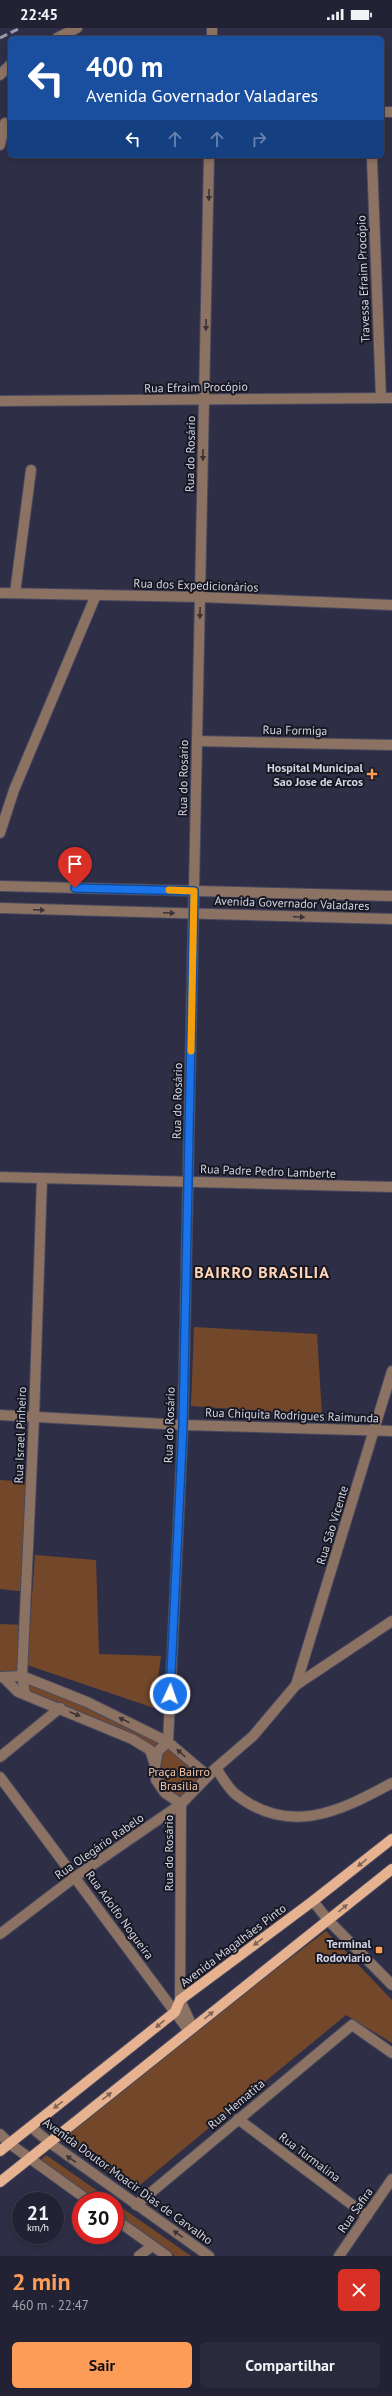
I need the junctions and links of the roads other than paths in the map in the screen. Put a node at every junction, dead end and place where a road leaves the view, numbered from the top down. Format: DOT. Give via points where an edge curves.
graph roads {
  1 [pos="77,28"];
  2 [pos="61,36"];
  3 [pos="8,67"];
  4 [pos="0,74"];
  5 [pos="5,121"];
  6 [pos="0,145"];
  7 [pos="209,158"];
  8 [pos="372,159"];
  9 [pos="381,398"];
  10 [pos="392,398"];
  11 [pos="204,400"];
  12 [pos="0,402"];
  13 [pos="30,470"];
  14 [pos="0,593"];
  15 [pos="15,593"];
  16 [pos="96,595"];
  17 [pos="200,597"];
  18 [pos="392,605"];
  19 [pos="197,740"];
  20 [pos="392,745"];
  21 [pos="0,833"];
  22 [pos="0,886"];
  23 [pos="194,891"];
  24 [pos="392,896"];
  25 [pos="0,908"];
  26 [pos="194,914"];
  27 [pos="392,919"];
  28 [pos="0,1177"];
  29 [pos="42,1178"];
  30 [pos="188,1182"];
  31 [pos="392,1187"];
  32 [pos="392,1371"];
  33 [pos="0,1415"];
  34 [pos="34,1418"];
  35 [pos="183,1425"];
  36 [pos="375,1431"];
  37 [pos="392,1432"];
  38 [pos="392,1621"];
  39 [pos="22,1676"];
  40 [pos="2,1677"];
  41 [pos="296,1685"];
  42 [pos="25,1693"];
  43 [pos="60,1708"];
  44 [pos="168,1742"];
  45 [pos="0,1757"];
  46 [pos="155,1766"];
  47 [pos="216,1768"];
  48 [pos="0,1777"];
  49 [pos="392,1783"];
  50 [pos="181,1804"];
  51 [pos="392,1838"];
  52 [pos="392,1869"];
  53 [pos="75,1877"];
  54 [pos="313,1901"];
  55 [pos="328,1920"];
  56 [pos="0,1934"];
  57 [pos="392,1986"];
  58 [pos="180,2000"];
  59 [pos="175,2012"];
  60 [pos="191,2030"];
  61 [pos="392,2053"];
  62 [pos="238,2119"];
  63 [pos="31,2127"];
  64 [pos="0,2134"];
  65 [pos="49,2142"];
  66 [pos="10,2144"];
  67 [pos="0,2151"];
  68 [pos="30,2158"];
  69 [pos="392,2179"];
  70 [pos="0,2182"];
  71 [pos="77,2192"];
  72 [pos="136,2205"];
  73 [pos="367,2216"];
  74 [pos="124,2226"];
  75 [pos="152,2246"];
  76 [pos="139,2256"];
  77 [pos="167,2256"];
  78 [pos="210,2256"];
  79 [pos="339,2256"];
  1 -- 2 [label="street"];
  3 -- 4 [label="street"];
  5 -- 6 [label="street"];
  7 -- 11 [label="street, Rua do Rosário, one-way"];
  8 -- 9 [label="street, Travessa Efraim Procópio"];
  9 -- 10 [label="street, Rua Efraim Procópio"];
  9 -- 11 [label="street, Rua Efraim Procópio"];
  11 -- 12 [label="street, Rua Efraim Procópio"];
  11 -- 17 [label="street, Rua do Rosário, one-way"];
  13 -- 15 [label="street"];
  14 -- 15 [label="street, Rua dos Expedicionários"];
  15 -- 16 [label="street, Rua dos Expedicionários"];
  16 -- 17 [label="street, Rua dos Expedicionários"];
  16 -- 21 [label="street" via="14,790"];
  17 -- 18 [label="street, Rua dos Expedicionários"];
  17 -- 19 [label="street, Rua do Rosário, one-way"];
  19 -- 20 [label="street, Rua Formiga"];
  19 -- 23 [label="street, Rua do Rosário"];
  22 -- 23 [label="street, Avenida Governador Valadares"];
  23 -- 24 [label="street, Avenida Governador Valadares"];
  23 -- 26 [label="street, Rua do Rosário"];
  25 -- 26 [label="street, Avenida Governador Valadares, one-way"];
  26 -- 27 [label="street, Avenida Governador Valadares, one-way"];
  26 -- 30 [label="street, Rua do Rosário"];
  28 -- 29 [label="street, Rua Padre Pedro Lamberte"];
  29 -- 30 [label="street, Rua Padre Pedro Lamberte"];
  29 -- 34 [label="street, Rua Israel Pinheiro"];
  30 -- 31 [label="street, Rua Padre Pedro Lamberte"];
  30 -- 35 [label="street, Rua do Rosário"];
  32 -- 36 [label="street, Rua São Vicente"];
  33 -- 34 [label="street, Rua Chiquita Rodrigues Raimunda"];
  34 -- 35 [label="street, Rua Chiquita Rodrigues Raimunda"];
  34 -- 39 [label="street, Rua Israel Pinheiro"];
  35 -- 36 [label="street, Rua Chiquita Rodrigues Raimunda"];
  35 -- 44 [label="street, Rua do Rosário"];
  36 -- 37 [label="street, Rua Chiquita Rodrigues Raimunda"];
  36 -- 41 [label="street, Rua São Vicente"];
  38 -- 41 [label="street, Rua Olegário Rabelo"];
  39 -- 40 [label="street"];
  39 -- 42 [label="street, Rua Israel Pinheiro"];
  44 -- 39 [label="street, one-way" via="87,1702"];
  40 -- 42 [label="street, Rua do Rosário" via="18,1692"];
  41 -- 47 [label="street, Rua Olegário Rabelo" via="253,1736"];
  42 -- 43 [label="street, Rua do Rosário"];
  43 -- 45 [label="street"];
  43 -- 46 [label="street, Rua do Rosário, one-way" via="144,1746 150,1750"];
  44 -- 46 [label="street" via="158,1751"];
  47 -- 44 [label="street, one-way" via="208,1776"];
  46 -- 50 [label="street, Rua do Rosário" via="156,1780 165,1793"];
  47 -- 49 [label="street" via="234,1792 250,1803 271,1814 295,1818 323,1815 361,1800"];
  47 -- 50 [label="street, Rua Olegário Rabelo"];
  48 -- 53 [label="street, Rua Adolfo Nogueira"];
  50 -- 53 [label="street, Rua Olegário Rabelo"];
  50 -- 58 [label="street, Rua do Rosário"];
  51 -- 54 [label="main road, Avenida Magalhães Pinto, one-way"];
  55 -- 52 [label="main road, one-way"];
  53 -- 56 [label="street, Rua Olegário Rabelo"];
  53 -- 59 [label="street, Rua Adolfo Nogueira"];
  54 -- 55 [label="street"];
  54 -- 58 [label="main road, Avenida Magalhães Pinto, one-way"];
  55 -- 57 [label="street"];
  60 -- 55 [label="main road, one-way"];
  58 -- 59 [label="main road, Avenida Magalhães Pinto"];
  58 -- 60 [label="street, Rua do Rosário"];
  59 -- 60 [label="street, Rua Adolfo Nogueira"];
  59 -- 63 [label="main road, Avenida Magalhães Pinto, one-way"];
  65 -- 60 [label="main road, one-way"];
  61 -- 62 [label="street, Rua Hematita" via="352,2025"];
  62 -- 72 [label="street, Rua Hematita"];
  62 -- 73 [label="street, Rua Turmalina"];
  63 -- 65 [label="street, Avenida Doutor Moacir Dias de Carvalho"];
  63 -- 66 [label="main road, Avenida Magalhães Pinto"];
  64 -- 66 [label="street"];
  65 -- 68 [label="main road"];
  72 -- 65 [label="street, Avenida Doutor Moacir Dias de Carvalho, one-way"];
  66 -- 67 [label="main road, Avenida Magalhães Pinto"];
  66 -- 68 [label="street"];
  68 -- 70 [label="main road"];
  68 -- 71 [label="street"];
  69 -- 73 [label="street, Rua Safira"];
  78 -- 72 [label="street, Avenida Doutor Moacir Dias de Carvalho, one-way"];
  73 -- 79 [label="street, Rua Safira"];
  74 -- 75 [label="street"];
  75 -- 76 [label="street"];
  75 -- 77 [label="street"];
}
